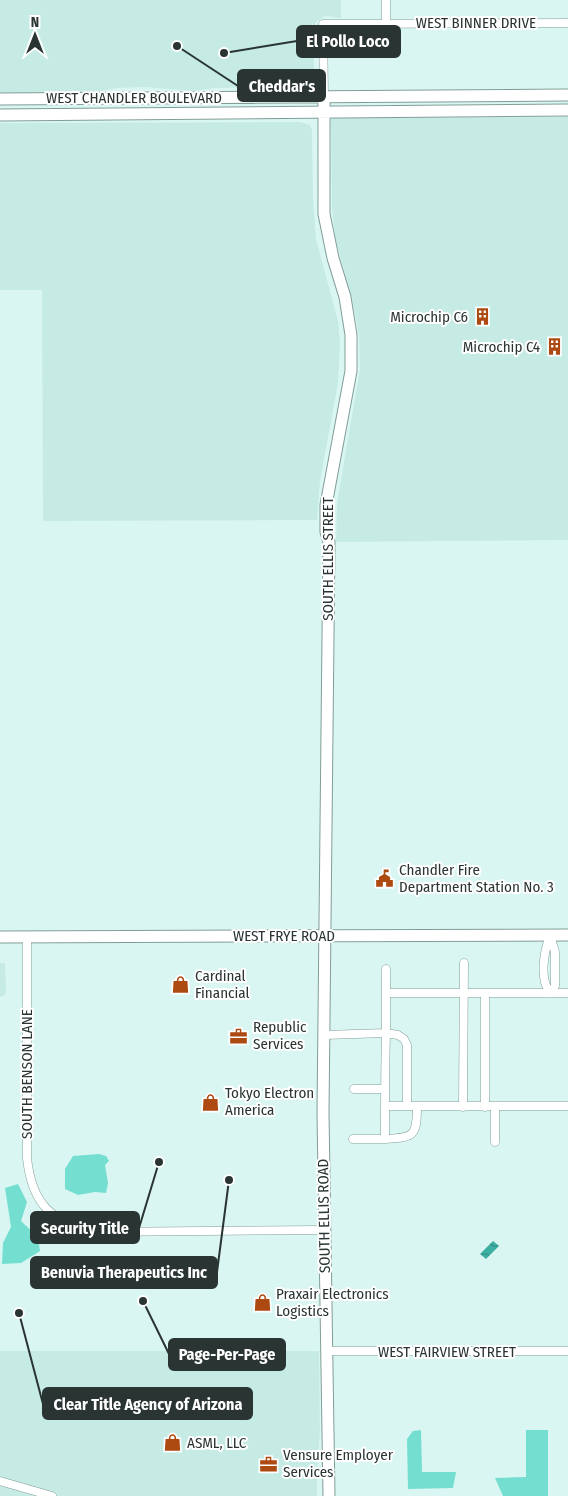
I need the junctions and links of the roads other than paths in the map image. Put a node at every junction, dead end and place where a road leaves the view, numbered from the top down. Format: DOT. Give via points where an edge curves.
graph roads {
  1 [pos="386,0"];
  2 [pos="568,22"];
  3 [pos="386,23"];
  4 [pos="568,95"];
  5 [pos="324,97"];
  6 [pos="0,99"];
  7 [pos="107,99"];
  8 [pos="568,110"];
  9 [pos="324,112"];
  10 [pos="52,114"];
  11 [pos="0,115"];
  12 [pos="550,935"];
  13 [pos="568,935"];
  14 [pos="27,936"];
  15 [pos="325,936"];
  16 [pos="0,937"];
  17 [pos="464,963"];
  18 [pos="386,969"];
  19 [pos="386,993"];
  20 [pos="463,993"];
  21 [pos="485,993"];
  22 [pos="550,993"];
  23 [pos="568,993"];
  24 [pos="386,1033"];
  25 [pos="324,1035"];
  26 [pos="354,1089"];
  27 [pos="385,1089"];
  28 [pos="385,1106"];
  29 [pos="407,1106"];
  30 [pos="417,1106"];
  31 [pos="568,1106"];
  32 [pos="462,1107"];
  33 [pos="485,1107"];
  34 [pos="495,1107"];
  35 [pos="353,1138"];
  36 [pos="385,1139"];
  37 [pos="495,1142"];
  38 [pos="324,1230"];
  39 [pos="326,1351"];
  40 [pos="568,1351"];
  41 [pos="0,1481"];
  42 [pos="52,1496"];
  43 [pos="329,1496"];
  1 -- 3 [label="street"];
  2 -- 3 [label="street, WEST BINNER DRIVE"];
  3 -- 5 [label="street, WEST BINNER DRIVE" via="323,24"];
  4 -- 5 [label="street, WEST CHANDLER BOULEVARD"];
  5 -- 7 [label="street, WEST CHANDLER BOULEVARD"];
  5 -- 9 [label="street, SOUTH ELLIS STREET"];
  6 -- 7 [label="street, WEST CHANDLER BOULEVARD"];
  7 -- 10 [label="street" via="102,105 65,108"];
  8 -- 9 [label="street, WEST CHANDLER BOULEVARD"];
  9 -- 10 [label="street, WEST CHANDLER BOULEVARD"];
  9 -- 15 [label="street, SOUTH ELLIS STREET" via="324,214 345,297 350,335 350,371 326,505 329,542"];
  10 -- 11 [label="street, WEST CHANDLER BOULEVARD"];
  12 -- 13 [label="street, WEST FRYE ROAD"];
  12 -- 15 [label="street, WEST FRYE ROAD"];
  12 -- 22 [label="street" via="544,951 545,986"];
  14 -- 15 [label="street, WEST FRYE ROAD"];
  14 -- 16 [label="street, WEST FRYE ROAD"];
  14 -- 38 [label="street, SOUTH BENSON LANE" via="27,1158 35,1193 45,1208 72,1226 96,1232"];
  15 -- 25 [label="street, SOUTH ELLIS ROAD"];
  17 -- 20 [label="street"];
  18 -- 19 [label="street"];
  19 -- 20 [label="street"];
  19 -- 24 [label="street"];
  20 -- 21 [label="street"];
  20 -- 32 [label="street"];
  21 -- 22 [label="street"];
  21 -- 33 [label="street"];
  22 -- 23 [label="street"];
  24 -- 25 [label="street"];
  24 -- 27 [label="street"];
  24 -- 29 [label="street" via="398,1035 407,1045"];
  25 -- 38 [label="street, SOUTH ELLIS ROAD"];
  26 -- 27 [label="street"];
  27 -- 28 [label="street"];
  28 -- 29 [label="street"];
  28 -- 36 [label="street"];
  29 -- 30 [label="street"];
  30 -- 32 [label="street"];
  30 -- 36 [label="street" via="414,1132 408,1137"];
  31 -- 34 [label="street"];
  32 -- 33 [label="street"];
  33 -- 34 [label="street"];
  34 -- 37 [label="street"];
  35 -- 36 [label="street"];
  38 -- 39 [label="street, SOUTH ELLIS ROAD"];
  39 -- 40 [label="street, WEST FAIRVIEW STREET"];
  39 -- 43 [label="street, SOUTH ELLIS ROAD"];
  41 -- 42 [label="street"];
}
